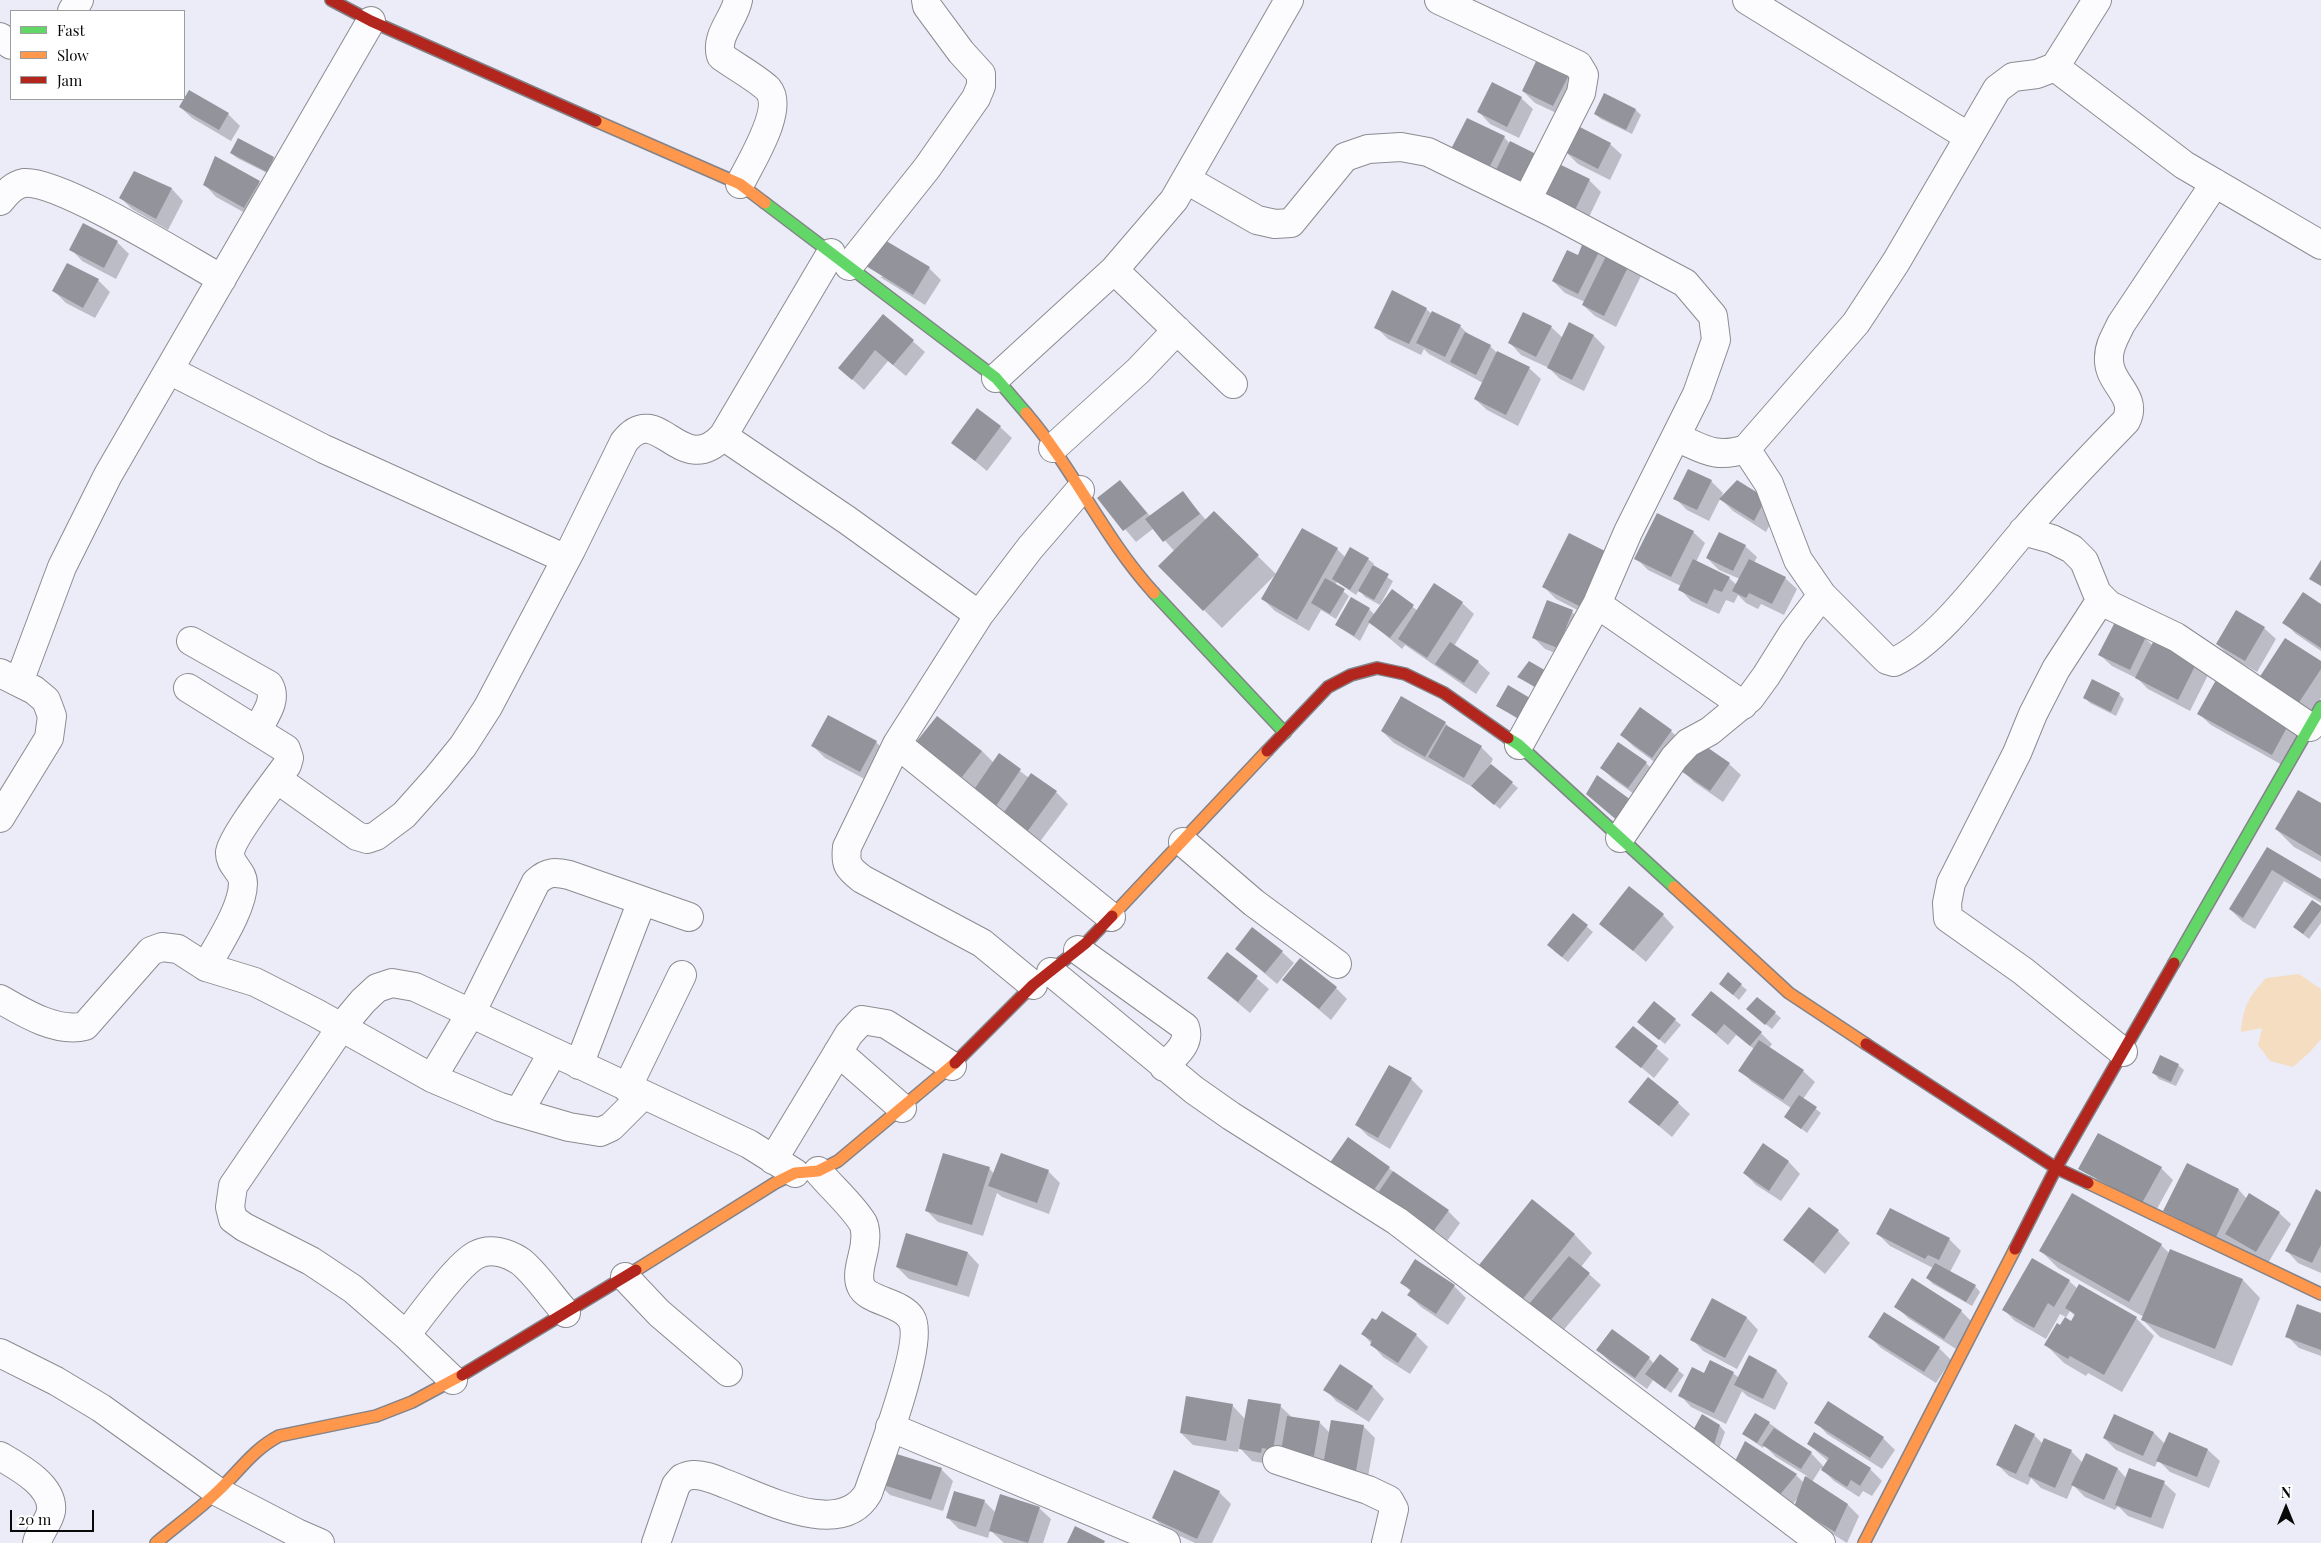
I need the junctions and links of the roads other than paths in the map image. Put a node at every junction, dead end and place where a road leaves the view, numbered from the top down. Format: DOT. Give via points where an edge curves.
graph roads {
  1 [pos="331,0"];
  2 [pos="738,0"];
  3 [pos="926,0"];
  4 [pos="1289,0"];
  5 [pos="1439,0"];
  6 [pos="1747,0"];
  7 [pos="2097,0"];
  8 [pos="371,22"];
  9 [pos="2055,67"];
  10 [pos="1969,137"];
  11 [pos="1186,180"];
  12 [pos="2215,183"];
  13 [pos="740,184"];
  14 [pos="1527,200"];
  15 [pos="0,201"];
  16 [pos="2321,245"];
  17 [pos="840,260"];
  18 [pos="1114,270"];
  19 [pos="222,279"];
  20 [pos="1177,330"];
  21 [pos="169,370"];
  22 [pos="996,378"];
  23 [pos="1233,384"];
  24 [pos="723,436"];
  25 [pos="1676,438"];
  26 [pos="1053,448"];
  27 [pos="1746,449"];
  28 [pos="1080,490"];
  29 [pos="2023,531"];
  30 [pos="566,559"];
  31 [pos="1822,595"];
  32 [pos="2102,598"];
  33 [pos="1597,604"];
  34 [pos="978,615"];
  35 [pos="191,641"];
  36 [pos="10,678"];
  37 [pos="188,688"];
  38 [pos="1744,705"];
  39 [pos="2315,717"];
  40 [pos="256,731"];
  41 [pos="1285,733"];
  42 [pos="897,744"];
  43 [pos="1519,744"];
  44 [pos="277,779"];
  45 [pos="1,813"];
  46 [pos="1620,838"];
  47 [pos="1183,842"];
  48 [pos="642,901"];
  49 [pos="1111,917"];
  50 [pos="689,918"];
  51 [pos="1078,950"];
  52 [pos="1336,964"];
  53 [pos="206,967"];
  54 [pos="682,975"];
  55 [pos="1042,979"];
  56 [pos="0,999"];
  57 [pos="471,1013"];
  58 [pos="342,1026"];
  59 [pos="553,1052"];
  60 [pos="838,1052"];
  61 [pos="2123,1052"];
  62 [pos="579,1065"];
  63 [pos="952,1066"];
  64 [pos="1164,1067"];
  65 [pos="432,1078"];
  66 [pos="635,1092"];
  67 [pos="902,1108"];
  68 [pos="519,1112"];
  69 [pos="795,1168"];
  70 [pos="2056,1168"];
  71 [pos="625,1277"];
  72 [pos="2321,1294"];
  73 [pos="566,1313"];
  74 [pos="406,1335"];
  75 [pos="0,1353"];
  76 [pos="728,1372"];
  77 [pos="453,1380"];
  78 [pos="890,1427"];
  79 [pos="0,1456"];
  80 [pos="1277,1460"];
  81 [pos="218,1492"];
  82 [pos="1154,1541"];
  83 [pos="37,1543"];
  84 [pos="156,1543"];
  85 [pos="320,1543"];
  86 [pos="656,1543"];
  87 [pos="1386,1543"];
  88 [pos="1821,1543"];
  89 [pos="1864,1543"];
  1 -- 8 [label="street"];
  2 -- 13 [label="street" via="736,12 720,39 721,56 768,89 774,101 773,116"];
  3 -- 17 [label="street" via="927,6 981,74 981,86 927,168"];
  4 -- 11 [label="street"];
  5 -- 14 [label="street" via="1578,65 1584,75 1581,93"];
  6 -- 10 [label="street"];
  7 -- 9 [label="street"];
  8 -- 13 [label="street"];
  8 -- 19 [label="street"];
  9 -- 10 [label="street" via="2038,74 2012,77 1998,89"];
  9 -- 12 [label="street" via="2184,165"];
  10 -- 27 [label="street" via="1901,254 1856,323"];
  11 -- 14 [label="street" via="1257,220 1291,223 1345,157 1368,149 1401,147 1428,152"];
  11 -- 18 [label="street" via="1174,200"];
  12 -- 16 [label="street"];
  12 -- 29 [label="street" via="2110,345 2110,371 2129,401 2131,412"];
  13 -- 17 [label="street"];
  14 -- 25 [label="street" via="1685,283 1713,316 1716,340 1697,394"];
  15 -- 19 [label="street" via="10,189 22,183 37,183 75,198"];
  17 -- 22 [label="street"];
  17 -- 24 [label="street"];
  18 -- 20 [label="street"];
  18 -- 22 [label="street"];
  19 -- 21 [label="street"];
  20 -- 23 [label="street"];
  20 -- 26 [label="street" via="1138,371"];
  21 -- 30 [label="street" via="324,449"];
  21 -- 36 [label="street" via="108,475"];
  22 -- 26 [label="street"];
  24 -- 30 [label="street" via="713,447 701,451 690,449 653,430 642,428 632,432"];
  24 -- 34 [label="street"];
  25 -- 27 [label="street" via="1714,453 1728,455"];
  25 -- 33 [label="street" via="1628,532"];
  26 -- 28 [label="street"];
  27 -- 31 [label="street" via="1769,484 1798,560"];
  28 -- 34 [label="street"];
  28 -- 41 [label="street" via="1113,543 1144,582"];
  29 -- 31 [label="street" via="1954,614 1907,656 1894,662 1887,660"];
  29 -- 32 [label="street" via="2072,549 2084,561"];
  30 -- 44 [label="street" via="488,707 463,746 404,814 376,836 367,839 357,836"];
  31 -- 38 [label="street"];
  32 -- 39 [label="street" via="2109,605 2176,637"];
  32 -- 61 [label="street" via="2056,669 2033,714 2017,753 1951,883 1947,903 1948,918 2023,971"];
  33 -- 38 [label="street"];
  33 -- 43 [label="street"];
  34 -- 42 [label="street"];
  35 -- 40 [label="street" via="268,685 273,692 272,702"];
  36 -- 45 [label="street" via="46,700 52,716 49,738"];
  37 -- 40 [label="street"];
  38 -- 46 [label="street" via="1688,743 1674,758"];
  39 -- 61 [label="street"];
  40 -- 44 [label="street" via="286,749 287,765"];
  41 -- 43 [label="street" via="1328,688 1351,675 1377,668 1405,674 1444,693"];
  41 -- 47 [label="street"];
  42 -- 49 [label="street"];
  42 -- 55 [label="street" via="847,847 845,860 850,870 982,942"];
  43 -- 46 [label="street"];
  44 -- 53 [label="street" via="236,838 230,853 233,865 242,875 243,885 237,908"];
  46 -- 70 [label="street" via="1790,993"];
  47 -- 49 [label="street"];
  47 -- 52 [label="street" via="1254,903"];
  48 -- 50 [label="street"];
  48 -- 57 [label="street" via="569,875 553,872 544,875 536,882"];
  48 -- 62 [label="street"];
  49 -- 51 [label="street"];
  51 -- 55 [label="street"];
  51 -- 64 [label="street" via="1185,1027 1184,1045"];
  53 -- 56 [label="street" via="178,949 162,947 151,951 85,1026 73,1029 55,1025"];
  53 -- 58 [label="street" via="255,982"];
  54 -- 66 [label="street"];
  55 -- 63 [label="street"];
  55 -- 64 [label="street"];
  57 -- 58 [label="street" via="415,987 392,983 377,988"];
  57 -- 59 [label="street"];
  57 -- 65 [label="street"];
  58 -- 65 [label="street"];
  58 -- 74 [label="street" via="233,1186 230,1207 233,1219 244,1227 311,1261 353,1289"];
  59 -- 62 [label="street"];
  59 -- 68 [label="street"];
  60 -- 63 [label="street" via="862,1020 871,1020 886,1024"];
  60 -- 67 [label="street"];
  60 -- 69 [label="street"];
  61 -- 70 [label="street"];
  62 -- 66 [label="street"];
  63 -- 67 [label="street"];
  64 -- 88 [label="street" via="1231,1116 1397,1221"];
  65 -- 68 [label="street"];
  66 -- 68 [label="street" via="612,1127 600,1132 568,1127"];
  66 -- 69 [label="street"];
  67 -- 69 [label="street" via="838,1162"];
  69 -- 71 [label="street"];
  69 -- 78 [label="street" via="864,1224 866,1242 860,1286 867,1294 894,1305 911,1317 915,1329 914,1347"];
  70 -- 72 [label="street"];
  70 -- 89 [label="street"];
  71 -- 73 [label="street"];
  71 -- 76 [label="street" via="659,1313"];
  73 -- 74 [label="street" via="520,1262 502,1252 492,1251 476,1255 456,1273"];
  73 -- 77 [label="street"];
  74 -- 77 [label="street"];
  75 -- 81 [label="street" via="101,1408"];
  77 -- 81 [label="street" via="412,1402 376,1416 279,1436 265,1442 252,1452"];
  78 -- 82 [label="street"];
  78 -- 86 [label="street" via="862,1505 828,1516 795,1510 694,1474 682,1478 676,1485"];
  79 -- 83 [label="street" via="42,1487 51,1500 51,1512"];
  80 -- 87 [label="street" via="1389,1500 1394,1509"];
  81 -- 84 [label="street"];
  81 -- 85 [label="street"];
}
